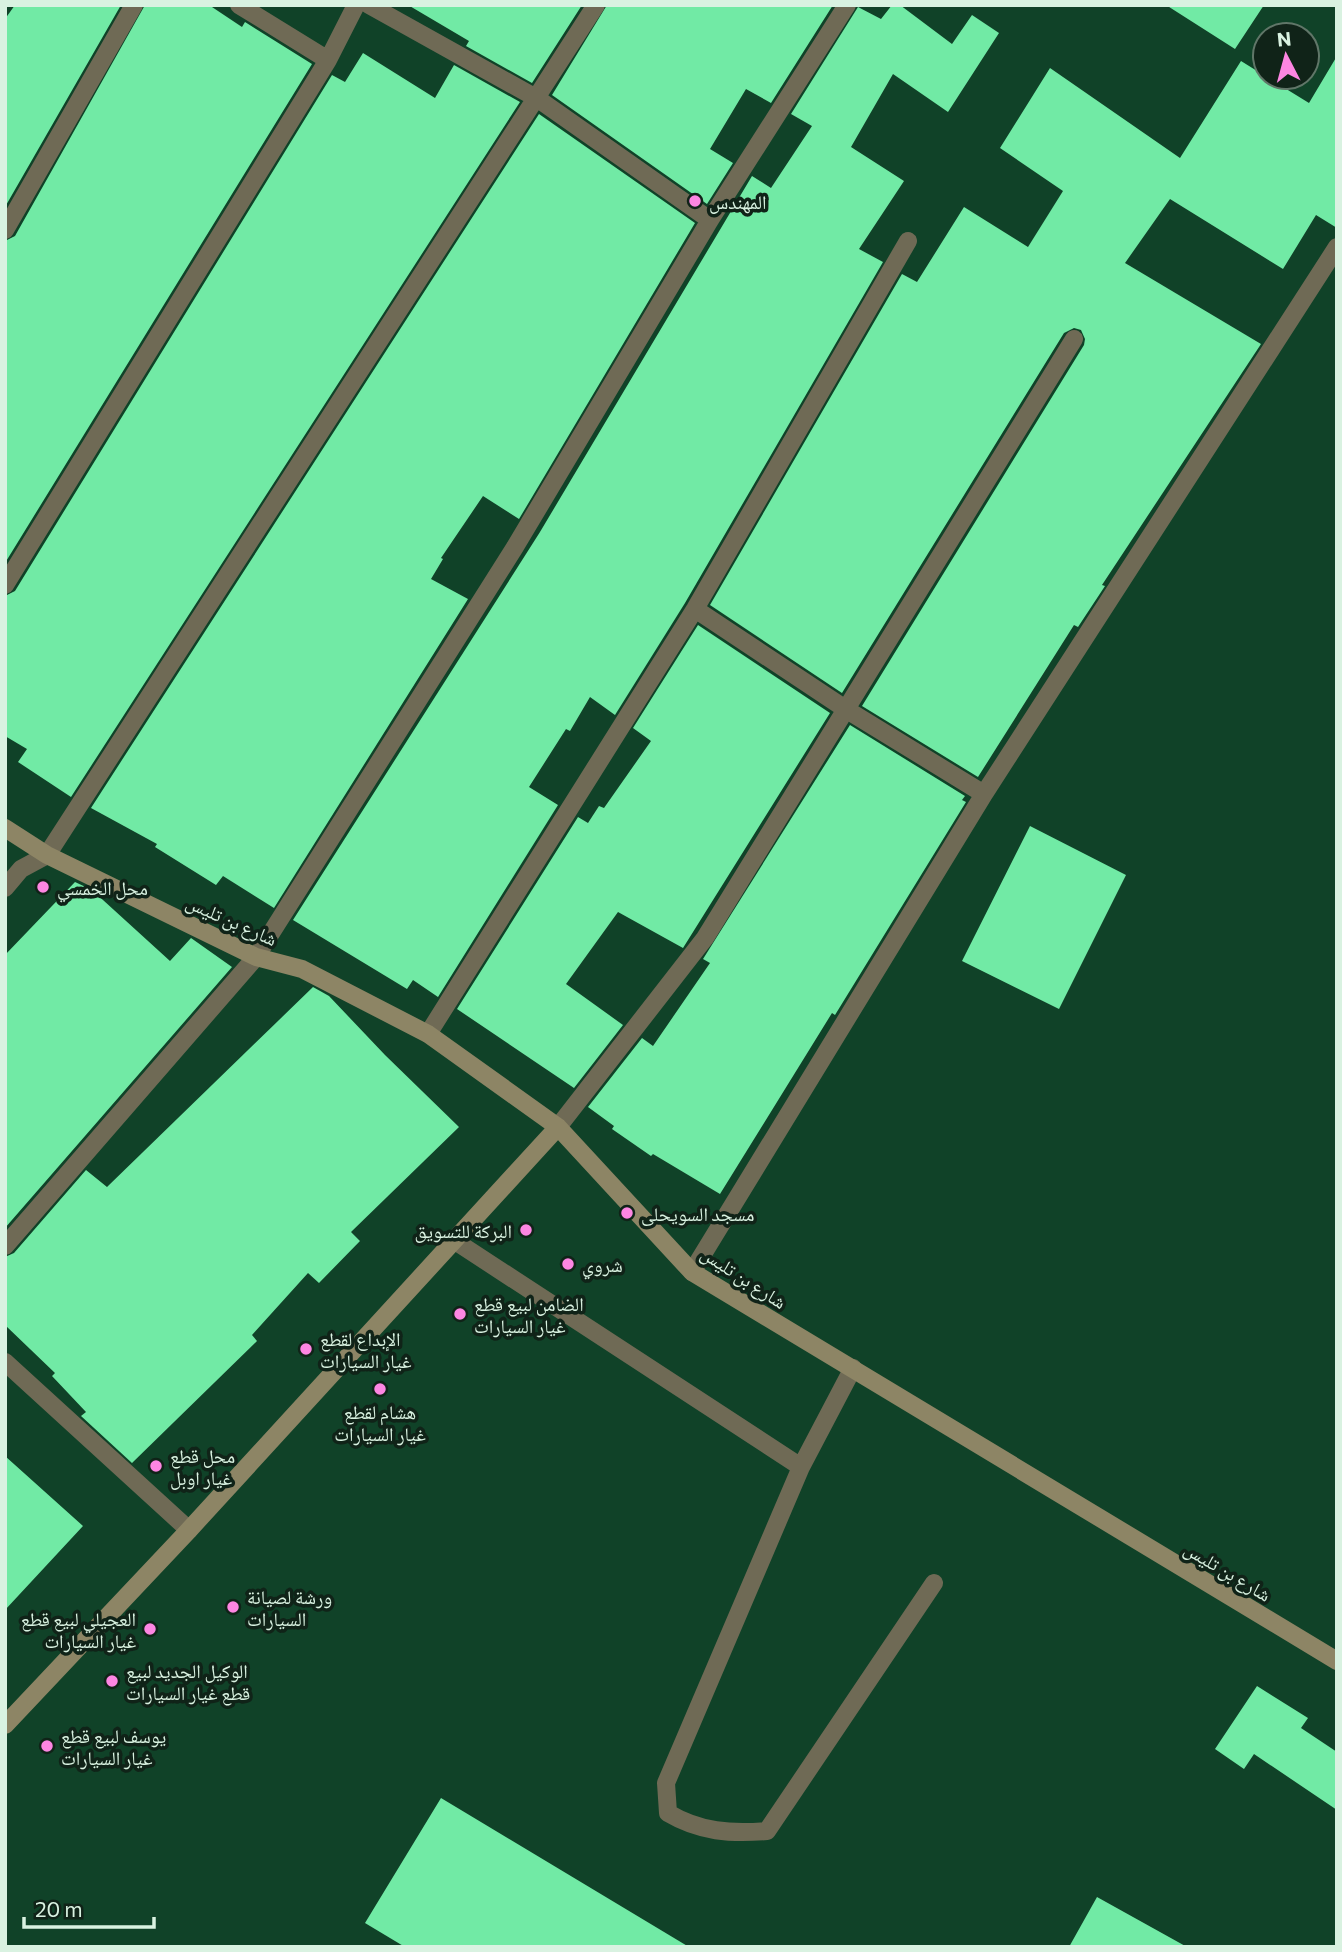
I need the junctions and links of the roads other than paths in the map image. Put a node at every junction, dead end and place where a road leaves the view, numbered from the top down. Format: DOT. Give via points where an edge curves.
graph roads {
  1 [pos="134,5"];
  2 [pos="239,5"];
  3 [pos="356,5"];
  4 [pos="369,5"];
  5 [pos="596,5"];
  6 [pos="848,5"];
  7 [pos="328,60"];
  8 [pos="538,99"];
  9 [pos="710,220"];
  10 [pos="5,230"];
  11 [pos="908,241"];
  12 [pos="1337,247"];
  13 [pos="1074,339"];
  14 [pos="5,585"];
  15 [pos="695,609"];
  16 [pos="847,710"];
  17 [pos="984,794"];
  18 [pos="5,828"];
  19 [pos="47,855"];
  20 [pos="5,888"];
  21 [pos="256,957"];
  22 [pos="428,1034"];
  23 [pos="558,1127"];
  24 [pos="452,1239"];
  25 [pos="5,1246"];
  26 [pos="692,1272"];
  27 [pos="5,1363"];
  28 [pos="853,1368"];
  29 [pos="800,1467"];
  30 [pos="189,1530"];
  31 [pos="934,1583"];
  32 [pos="1337,1661"];
  33 [pos="5,1725"];
  1 -- 10 [label="street"];
  2 -- 7 [label="street"];
  3 -- 7 [label="street"];
  4 -- 8 [label="street"];
  5 -- 8 [label="street"];
  6 -- 9 [label="street"];
  7 -- 14 [label="street"];
  8 -- 9 [label="street"];
  8 -- 19 [label="street"];
  9 -- 21 [label="street" via="515,547"];
  11 -- 15 [label="street"];
  12 -- 17 [label="street"];
  13 -- 16 [label="street"];
  15 -- 16 [label="street"];
  15 -- 22 [label="street"];
  16 -- 17 [label="street"];
  16 -- 23 [label="street" via="705,938"];
  17 -- 26 [label="street"];
  18 -- 19 [label="street, شارع بن تليس"];
  19 -- 20 [label="street" via="21,869"];
  19 -- 21 [label="street, شارع بن تليس"];
  21 -- 22 [label="street, شارع بن تليس" via="302,969"];
  21 -- 25 [label="street"];
  22 -- 23 [label="street, شارع بن تليس"];
  23 -- 24 [label="street"];
  23 -- 26 [label="street, شارع بن تليس"];
  24 -- 29 [label="street"];
  24 -- 30 [label="street"];
  26 -- 28 [label="street, شارع بن تليس"];
  27 -- 30 [label="street"];
  28 -- 29 [label="street"];
  28 -- 32 [label="street, شارع بن تليس"];
  29 -- 31 [label="street" via="666,1783 668,1813 706,1830 736,1834 767,1830"];
  30 -- 33 [label="street"];
}
